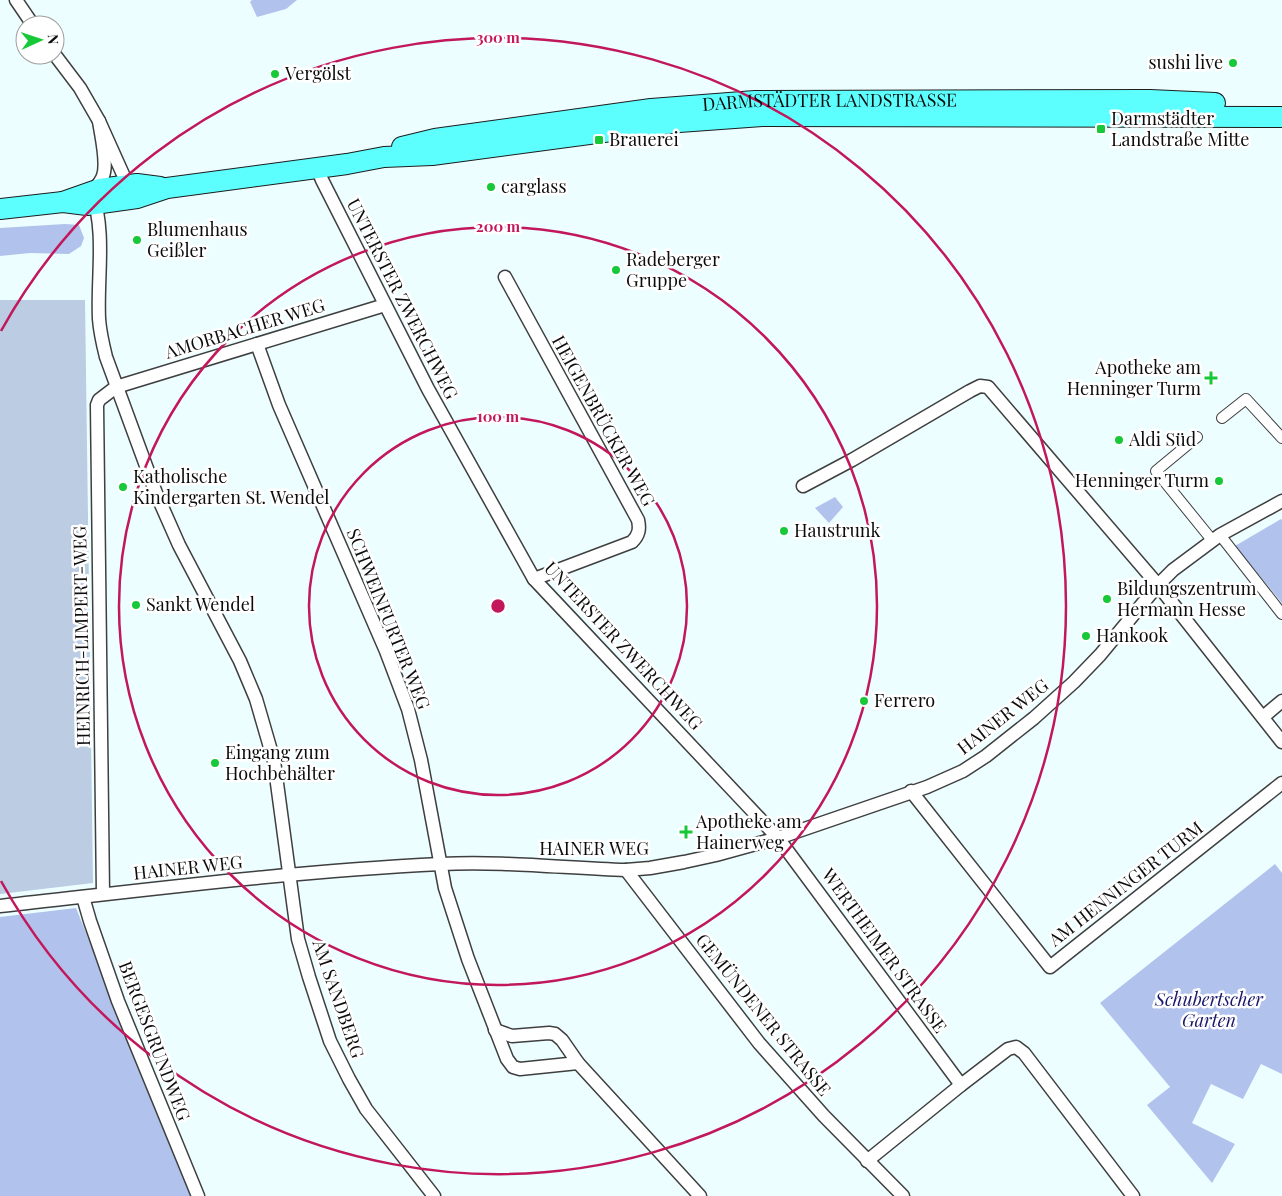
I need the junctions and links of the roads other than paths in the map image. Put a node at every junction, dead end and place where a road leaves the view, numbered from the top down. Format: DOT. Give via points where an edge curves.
graph roads {
  1 [pos="16,0"];
  2 [pos="26,15"];
  3 [pos="63,65"];
  4 [pos="1282,104"];
  5 [pos="1282,117"];
  6 [pos="99,121"];
  7 [pos="384,157"];
  8 [pos="317,168"];
  9 [pos="132,192"];
  10 [pos="95,206"];
  11 [pos="0,209"];
  12 [pos="504,277"];
  13 [pos="385,306"];
  14 [pos="257,344"];
  15 [pos="116,387"];
  16 [pos="1222,418"];
  17 [pos="1197,437"];
  18 [pos="1282,438"];
  19 [pos="803,486"];
  20 [pos="1281,503"];
  21 [pos="1216,538"];
  22 [pos="534,579"];
  23 [pos="1158,585"];
  24 [pos="1282,614"];
  25 [pos="1282,701"];
  26 [pos="1263,717"];
  27 [pos="1282,742"];
  28 [pos="1282,783"];
  29 [pos="910,791"];
  30 [pos="778,838"];
  31 [pos="440,864"];
  32 [pos="626,870"];
  33 [pos="289,875"];
  34 [pos="103,894"];
  35 [pos="83,897"];
  36 [pos="0,906"];
  37 [pos="495,1030"];
  38 [pos="578,1063"];
  39 [pos="961,1085"];
  40 [pos="867,1161"];
  41 [pos="198,1196"];
  42 [pos="434,1196"];
  43 [pos="700,1196"];
  44 [pos="903,1196"];
  45 [pos="1132,1196"];
  1 -- 2 [label="street"];
  3 -- 6 [label="street"];
  4 -- 7 [label="main road, DARMSTÄDTER LANDSTRASSE" via="1150,100 755,100 651,109 435,139 402,147"];
  5 -- 7 [label="main road, DARMSTÄDTER LANDSTRASSE" via="762,116 679,122 432,155"];
  6 -- 9 [label="street"];
  6 -- 10 [label="street" via="105,166"];
  7 -- 8 [label="main road, DARMSTÄDTER LANDSTRASSE"];
  8 -- 9 [label="main road, DARMSTÄDTER LANDSTRASSE" via="167,188 137,184"];
  8 -- 13 [label="street, UNTERSTER ZWERCHWEG"];
  9 -- 10 [label="main road, DARMSTÄDTER LANDSTRASSE"];
  10 -- 11 [label="main road, DARMSTÄDTER LANDSTRASSE" via="62,202"];
  10 -- 15 [label="street, AM SANDBERG" via="100,327"];
  12 -- 22 [label="street, HEIGENBRÜCKER WEG" via="639,525 637,537 632,542"];
  13 -- 14 [label="street, AMORBACHER WEG"];
  13 -- 22 [label="street, UNTERSTER ZWERCHWEG"];
  14 -- 15 [label="street, AMORBACHER WEG"];
  14 -- 31 [label="street, SCHWEINFURTER WEG" via="279,405 400,686 421,760"];
  15 -- 33 [label="street, AM SANDBERG" via="156,493 256,699 274,761"];
  15 -- 34 [label="street, HEINRICH-LIMPERT-WEG" via="99,400 96,411"];
  16 -- 18 [label="street" via="1246,399"];
  17 -- 21 [label="street" via="1156,472"];
  19 -- 23 [label="street" via="970,391 988,387"];
  20 -- 21 [label="street, HAINER WEG"];
  21 -- 23 [label="street, HAINER WEG"];
  21 -- 24 [label="street"];
  22 -- 30 [label="street, UNTERSTER ZWERCHWEG"];
  23 -- 26 [label="street"];
  23 -- 29 [label="street, HAINER WEG" via="1100,656 1034,718 963,771"];
  25 -- 26 [label="street"];
  26 -- 27 [label="street"];
  28 -- 29 [label="street, AM HENNINGER TURM" via="1050,966"];
  29 -- 30 [label="street, HAINER WEG"];
  30 -- 32 [label="street, HAINER WEG" via="716,856"];
  30 -- 39 [label="street, WERTHEIMER STRASSE"];
  31 -- 32 [label="street, HAINER WEG"];
  31 -- 33 [label="street, HAINER WEG"];
  31 -- 37 [label="street, SCHWEINFURTER WEG" via="468,959"];
  32 -- 40 [label="street, GEMÜNDENER STRASSE" via="759,1043"];
  33 -- 34 [label="street, HAINER WEG"];
  33 -- 42 [label="street, AM SANDBERG" via="298,939 330,1041 366,1109"];
  34 -- 35 [label="street, HAINER WEG"];
  35 -- 36 [label="street, HAINER WEG"];
  35 -- 41 [label="street, BERGESGRUNDWEG" via="118,1001"];
  37 -- 38 [label="street" via="512,1036 555,1034"];
  37 -- 38 [label="street, SCHWEINFURTER WEG" via="513,1067"];
  38 -- 43 [label="street"];
  39 -- 40 [label="street"];
  39 -- 45 [label="street" via="1008,1049 1016,1047 1024,1053"];
  40 -- 44 [label="street, GEMÜNDENER STRASSE"];
}
